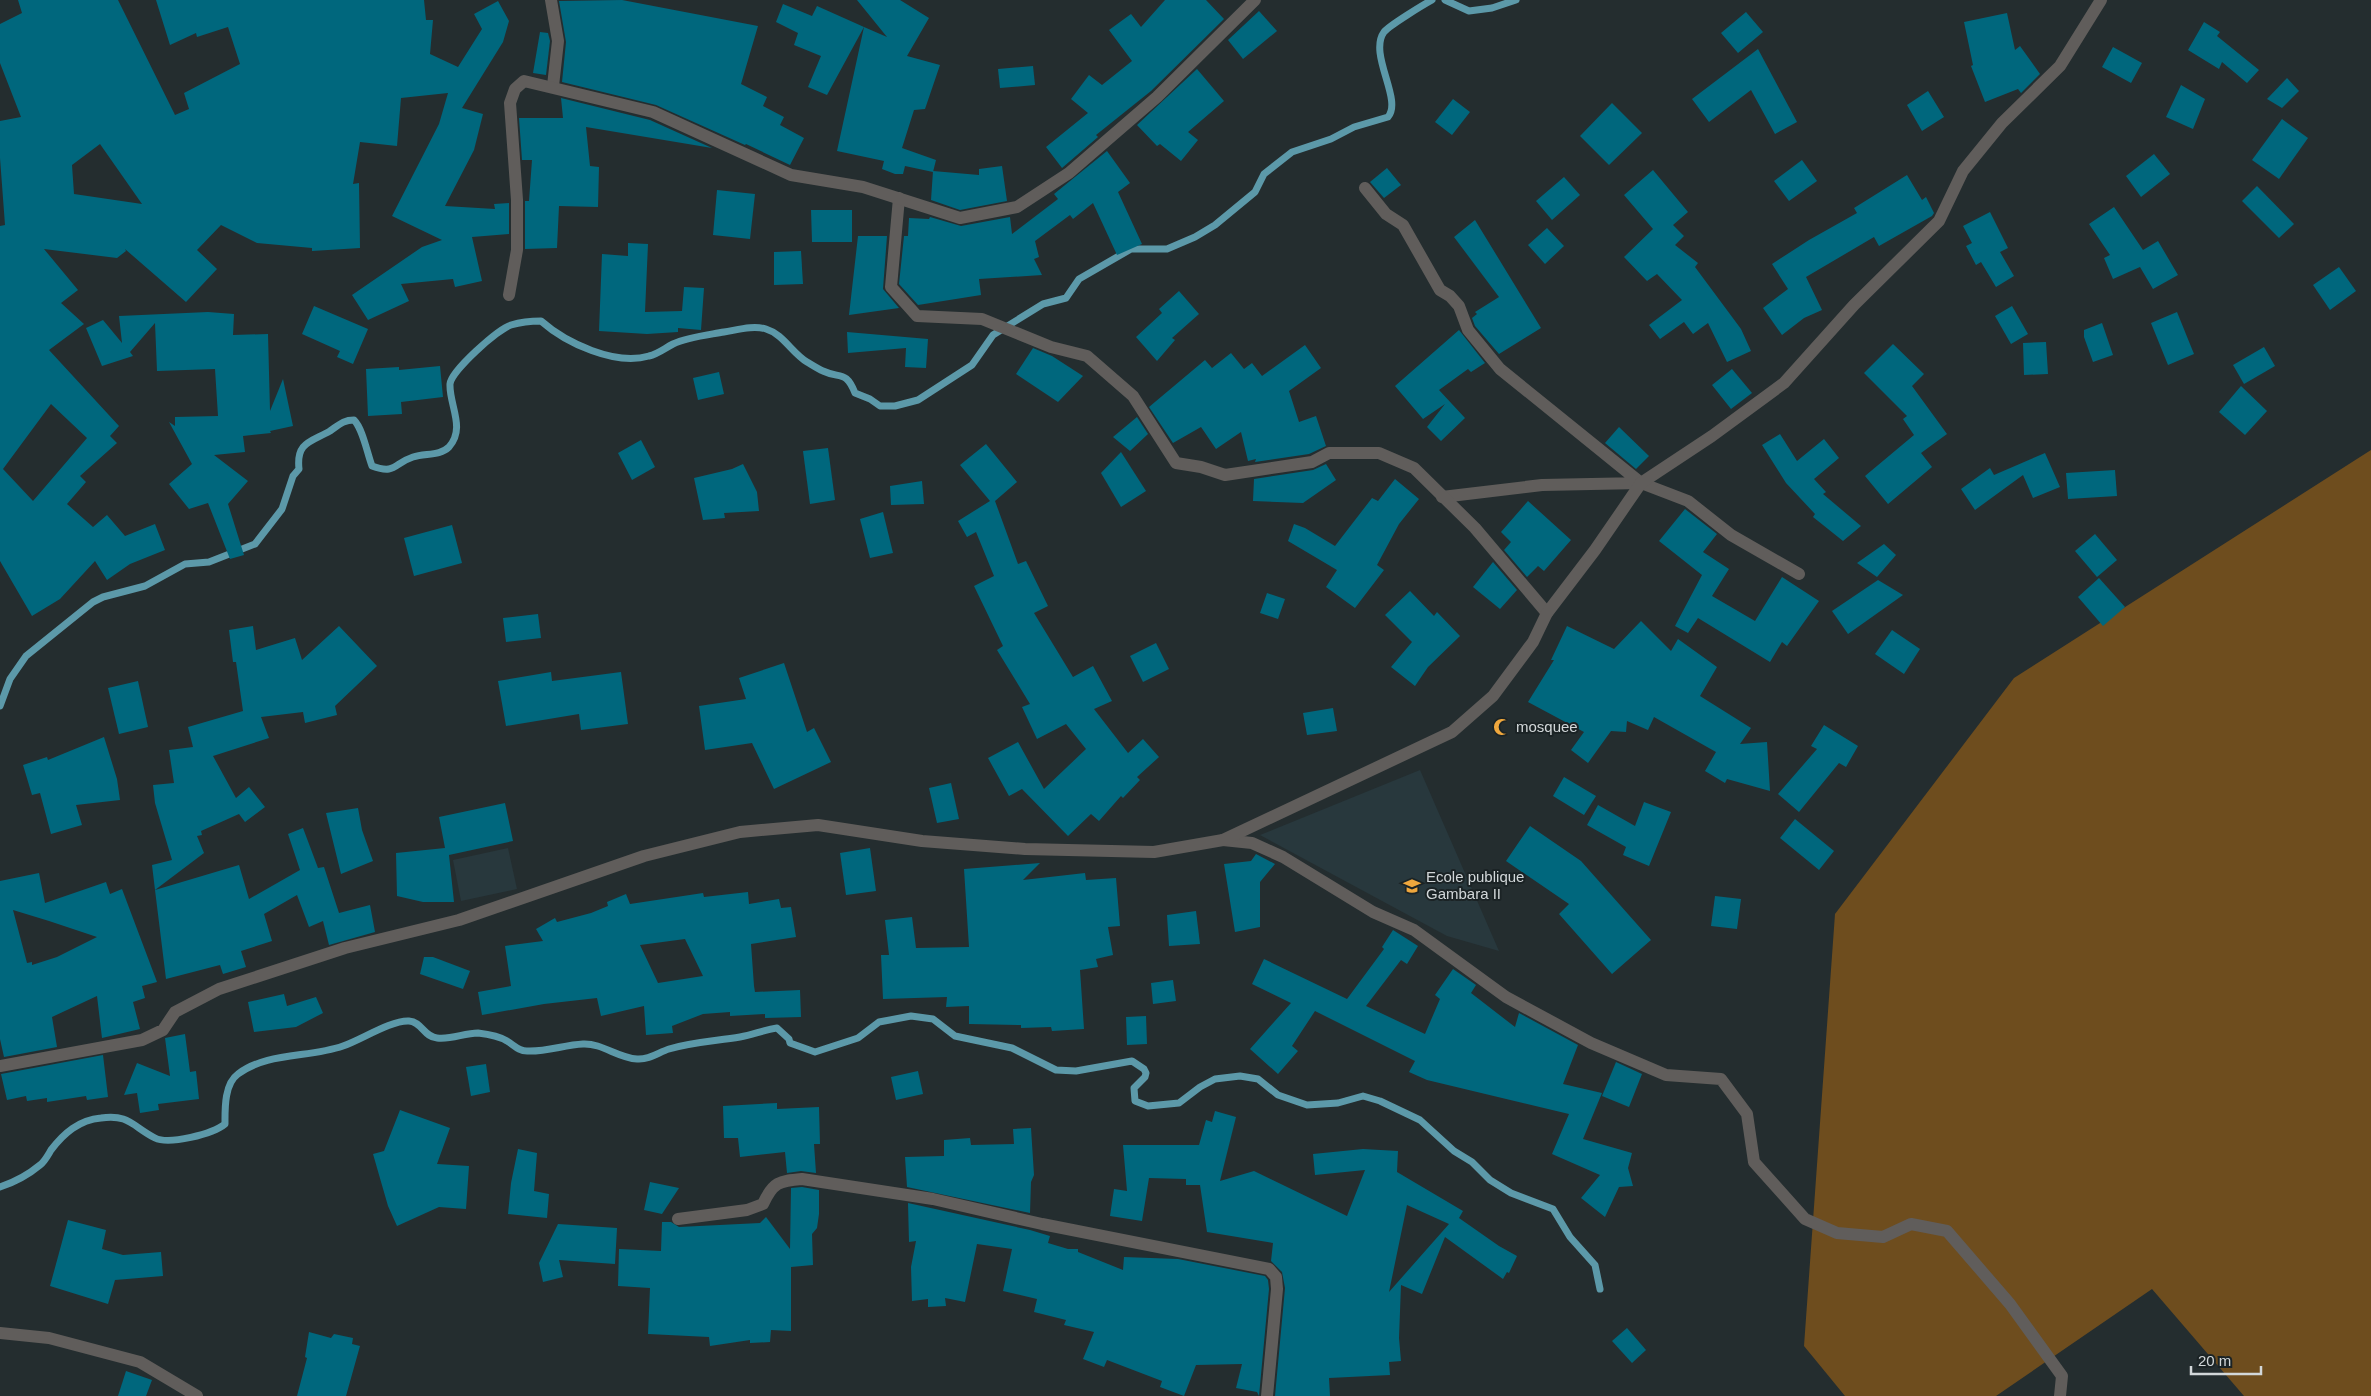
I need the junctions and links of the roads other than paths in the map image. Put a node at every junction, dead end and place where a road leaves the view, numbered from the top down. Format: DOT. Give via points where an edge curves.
graph roads {
  1 [pos="551,0"];
  2 [pos="1255,0"];
  3 [pos="2101,0"];
  4 [pos="553,86"];
  5 [pos="1365,188"];
  6 [pos="899,198"];
  7 [pos="509,295"];
  8 [pos="1640,483"];
  9 [pos="1442,497"];
  10 [pos="1799,574"];
  11 [pos="1547,613"];
  12 [pos="1223,840"];
  13 [pos="0,1066"];
  14 [pos="678,1219"];
  15 [pos="0,1333"];
  16 [pos="197,1396"];
  17 [pos="1267,1396"];
  18 [pos="2060,1396"];
  1 -- 4 [label="street" via="558,41"];
  2 -- 6 [label="street" via="1157,97 1069,173 1017,207 960,218"];
  3 -- 8 [label="street" via="2060,66 2002,123 1963,171 1939,221 1854,305 1784,383"];
  4 -- 6 [label="street" via="589,98 653,112 791,175 863,187"];
  4 -- 7 [label="street" via="524,81 515,89 510,103 517,250"];
  5 -- 8 [label="street" via="1386,214 1403,225 1440,290 1459,306 1468,330 1500,369"];
  6 -- 9 [label="street" via="892,287 917,316 982,319 1051,347 1087,356 1133,396 1176,462 1225,475 1312,462 1329,453 1379,453 1414,468"];
  8 -- 9 [label="street" via="1542,485"];
  8 -- 10 [label="street" via="1688,501 1731,535"];
  8 -- 11 [label="street"];
  9 -- 11 [label="street" via="1475,528"];
  11 -- 12 [label="street" via="1533,642 1493,696 1452,732"];
  12 -- 13 [label="street" via="1154,852 922,841 818,825 740,832 644,856 459,920 345,948 219,988 175,1012 163,1030 142,1040"];
  12 -- 18 [label="street" via="1252,843 1284,857 1373,912 1414,930 1506,997 1591,1043 1666,1075 1721,1079 1747,1114 1754,1162 1805,1219 1837,1233 1883,1237 1911,1224 1947,1231 2010,1304 2062,1376"];
  14 -- 17 [label="street" via="747,1210 763,1204 770,1189 782,1181 802,1179 933,1199 1269,1269 1276,1278 1278,1289"];
  15 -- 16 [label="street" via="49,1338 140,1362"];
}
